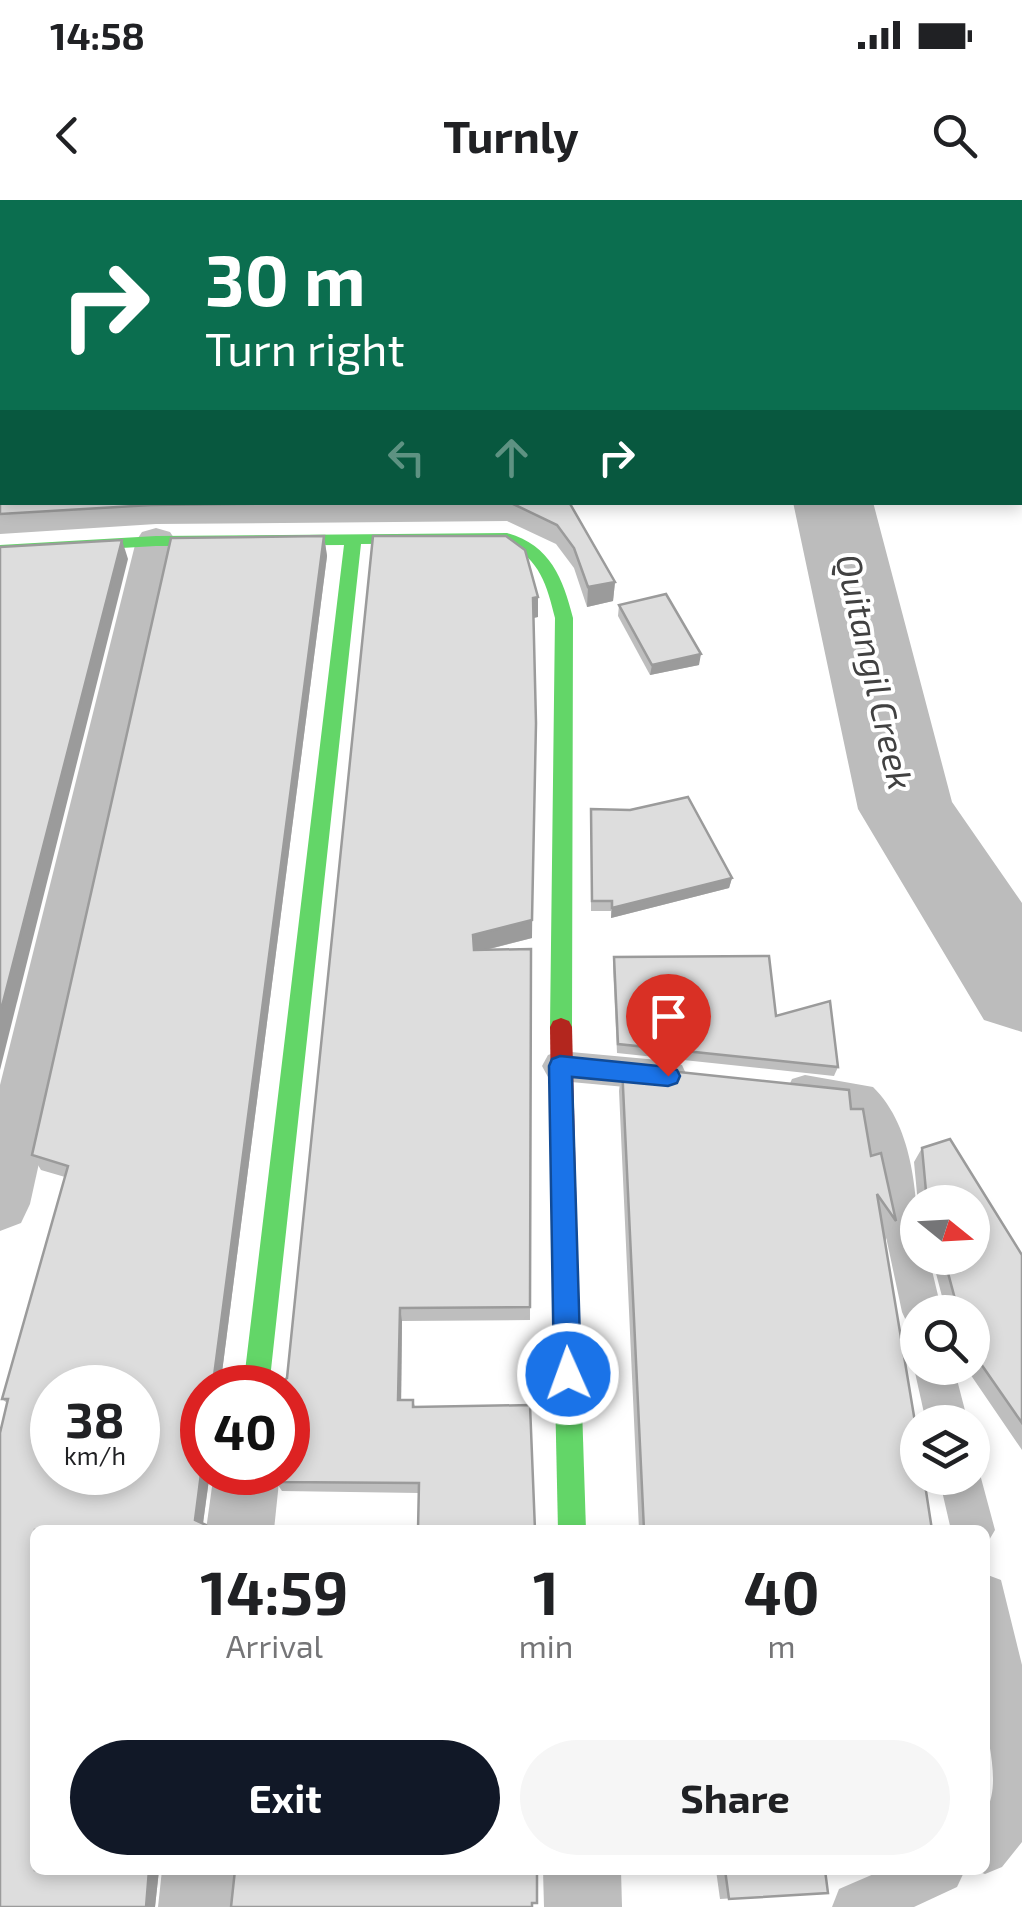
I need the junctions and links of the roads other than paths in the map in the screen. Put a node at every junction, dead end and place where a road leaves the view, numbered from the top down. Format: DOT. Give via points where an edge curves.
graph roads {
  1 [pos="353,540"];
  2 [pos="156,542"];
  3 [pos="0,550"];
  4 [pos="560,1066"];
  5 [pos="696,1079"];
  6 [pos="774,1087"];
  7 [pos="0,1204"];
  8 [pos="918,1295"];
  9 [pos="259,1365"];
  10 [pos="244,1495"];
  11 [pos="964,1495"];
  12 [pos="241,1525"];
  13 [pos="572,1525"];
  14 [pos="972,1525"];
  15 [pos="990,1621"];
  16 [pos="990,1843"];
  17 [pos="200,1875"];
  18 [pos="582,1875"];
  19 [pos="929,1875"];
  20 [pos="197,1907"];
  21 [pos="583,1907"];
  22 [pos="856,1907"];
  1 -- 2 [label="street"];
  1 -- 4 [label="street" via="507,538 544,555 552,569 564,618"];
  1 -- 9 [label="street"];
  2 -- 3 [label="street"];
  2 -- 7 [label="street"];
  4 -- 5 [label="lane"];
  4 -- 13 [label="street"];
  6 -- 8 [label="lane" via="860,1098 879,1117"];
  10 -- 12 [label="street"];
  11 -- 14 [label="lane"];
  15 -- 16 [label="lane" via="1011,1724 1014,1777 1014,1807"];
  17 -- 20 [label="street"];
  18 -- 21 [label="street"];
  19 -- 22 [label="lane"];
}
